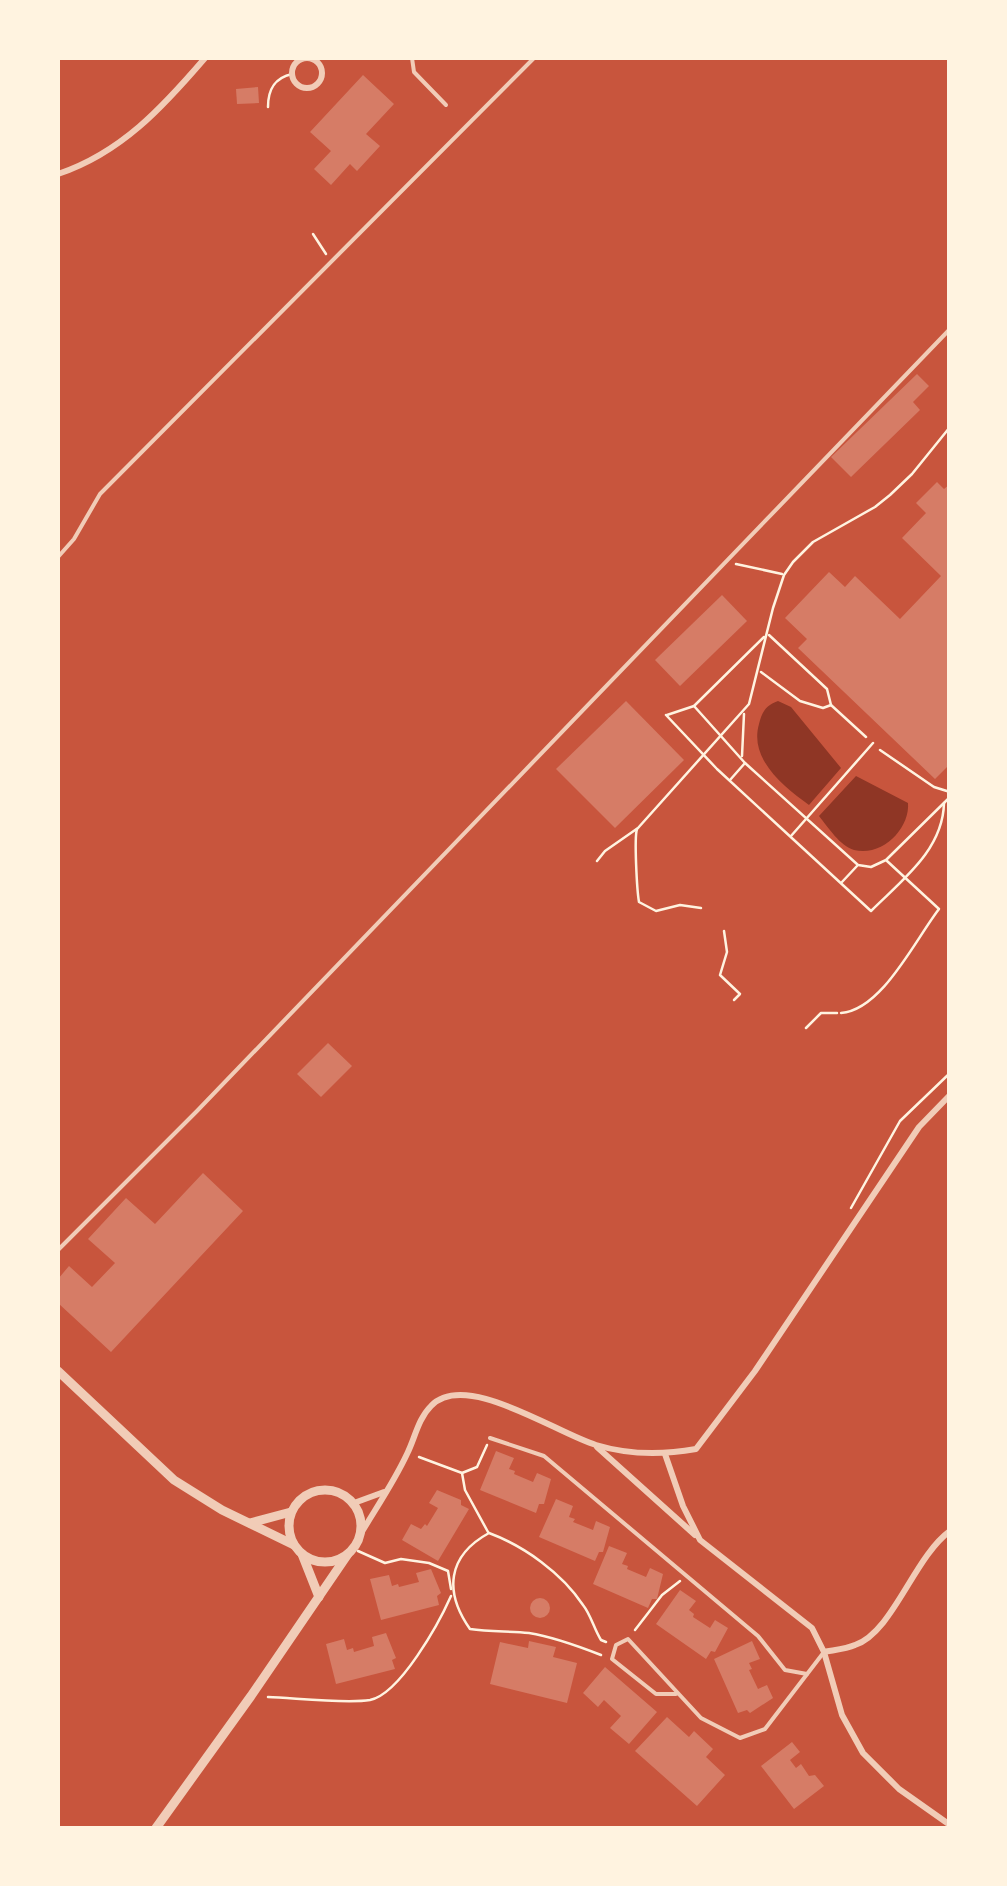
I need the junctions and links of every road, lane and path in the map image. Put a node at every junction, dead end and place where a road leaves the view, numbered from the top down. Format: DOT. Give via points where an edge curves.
graph roads {
  1 [pos="205,58"];
  2 [pos="412,58"];
  3 [pos="534,58"];
  4 [pos="299,59"];
  5 [pos="292,74"];
  6 [pos="446,105"];
  7 [pos="268,107"];
  8 [pos="58,174"];
  9 [pos="313,234"];
  10 [pos="330,261"];
  11 [pos="950,329"];
  12 [pos="950,427"];
  13 [pos="58,558"];
  14 [pos="725,562"];
  15 [pos="784,574"];
  16 [pos="767,633"];
  17 [pos="759,671"];
  18 [pos="831,705"];
  19 [pos="694,706"];
  20 [pos="744,712"];
  21 [pos="722,737"];
  22 [pos="866,737"];
  23 [pos="873,743"];
  24 [pos="880,750"];
  25 [pos="705,755"];
  26 [pos="745,763"];
  27 [pos="729,781"];
  28 [pos="950,794"];
  29 [pos="944,803"];
  30 [pos="807,819"];
  31 [pos="638,828"];
  32 [pos="790,837"];
  33 [pos="886,860"];
  34 [pos="597,861"];
  35 [pos="858,864"];
  36 [pos="905,878"];
  37 [pos="841,884"];
  38 [pos="701,908"];
  39 [pos="724,932"];
  40 [pos="734,1000"];
  41 [pos="806,1028"];
  42 [pos="948,1076"];
  43 [pos="950,1095"];
  44 [pos="848,1217"];
  45 [pos="58,1250"];
  46 [pos="58,1370"];
  47 [pos="490,1438"];
  48 [pos="595,1445"];
  49 [pos="408,1454"];
  50 [pos="666,1454"];
  51 [pos="462,1473"];
  52 [pos="385,1492"];
  53 [pos="354,1503"];
  54 [pos="291,1512"];
  55 [pos="250,1523"];
  56 [pos="950,1532"];
  57 [pos="489,1533"];
  58 [pos="360,1535"];
  59 [pos="700,1540"];
  60 [pos="294,1544"];
  61 [pos="350,1551"];
  62 [pos="302,1554"];
  63 [pos="686,1577"];
  64 [pos="452,1593"];
  65 [pos="319,1597"];
  66 [pos="628,1639"];
  67 [pos="616,1645"];
  68 [pos="824,1652"];
  69 [pos="612,1659"];
  70 [pos="807,1674"];
  71 [pos="676,1694"];
  72 [pos="251,1696"];
  73 [pos="950,1824"];
  74 [pos="156,1828"];
  1 -- 8 [label="street" via="117,146"];
  2 -- 6 [label="lane" via="421,82"];
  3 -- 10 [label="lane"];
  4 -- 5 [label="street"];
  4 -- 5 [label="street" via="318,62 322,77 302,88"];
  5 -- 7 [label="path" via="271,86"];
  9 -- 10 [label="path"];
  10 -- 13 [label="lane" via="100,494"];
  11 -- 14 [label="lane"];
  12 -- 15 [label="path" via="890,495 814,542"];
  14 -- 15 [label="path"];
  14 -- 45 [label="lane"];
  15 -- 16 [label="path"];
  16 -- 17 [label="path"];
  16 -- 18 [label="path" via="827,690"];
  16 -- 19 [label="path"];
  17 -- 18 [label="path" via="811,706"];
  17 -- 20 [label="path"];
  18 -- 22 [label="path"];
  19 -- 21 [label="path"];
  19 -- 25 [label="path" via="666,715"];
  20 -- 21 [label="path"];
  20 -- 26 [label="path"];
  21 -- 25 [label="path"];
  21 -- 26 [label="path"];
  23 -- 30 [label="path"];
  24 -- 28 [label="path"];
  25 -- 27 [label="path"];
  25 -- 31 [label="path"];
  26 -- 27 [label="path"];
  26 -- 30 [label="path"];
  27 -- 32 [label="path"];
  28 -- 29 [label="path"];
  29 -- 33 [label="path"];
  29 -- 36 [label="path" via="939,835"];
  30 -- 32 [label="path"];
  30 -- 35 [label="path"];
  31 -- 34 [label="path"];
  31 -- 38 [label="path" via="639,902 656,911"];
  32 -- 37 [label="path"];
  33 -- 35 [label="path"];
  33 -- 36 [label="path"];
  35 -- 37 [label="path"];
  36 -- 37 [label="path" via="871,911"];
  36 -- 41 [label="path" via="939,910 877,995 858,1010 821,1012"];
  39 -- 40 [label="path" via="728,952 720,975 740,994"];
  42 -- 44 [label="path" via="900,1120"];
  43 -- 50 [label="street" via="919,1127 696,1449"];
  46 -- 55 [label="street" via="174,1480"];
  47 -- 51 [label="path" via="478,1467"];
  47 -- 63 [label="lane" via="544,1456"];
  48 -- 49 [label="street" via="480,1397 453,1394 431,1405"];
  48 -- 50 [label="street"];
  48 -- 59 [label="street"];
  49 -- 51 [label="path"];
  49 -- 52 [label="street"];
  50 -- 59 [label="street"];
  51 -- 57 [label="path" via="464,1490"];
  52 -- 53 [label="street"];
  52 -- 58 [label="street"];
  53 -- 54 [label="street" via="336,1491 314,1491"];
  53 -- 58 [label="street"];
  54 -- 55 [label="street"];
  54 -- 60 [label="street"];
  55 -- 60 [label="street"];
  56 -- 68 [label="street" via="859,1644"];
  57 -- 64 [label="path" via="470,1543"];
  57 -- 67 [label="path" via="564,1580 601,1640"];
  58 -- 61 [label="street"];
  59 -- 68 [label="street" via="812,1628"];
  60 -- 62 [label="street"];
  61 -- 62 [label="street" via="325,1562"];
  61 -- 64 [label="path" via="385,1563 429,1563 448,1572"];
  61 -- 65 [label="street"];
  62 -- 65 [label="street"];
  63 -- 66 [label="path" via="662,1595"];
  63 -- 70 [label="lane" via="758,1636 785,1670"];
  64 -- 69 [label="path" via="470,1629 544,1636"];
  64 -- 72 [label="path" via="394,1687 372,1700"];
  65 -- 72 [label="street"];
  66 -- 67 [label="lane"];
  66 -- 71 [label="lane"];
  67 -- 69 [label="lane"];
  68 -- 70 [label="lane"];
  68 -- 73 [label="street" via="842,1715 864,1753 899,1789"];
  69 -- 71 [label="lane" via="656,1694"];
  70 -- 71 [label="lane" via="765,1729 740,1738 702,1718"];
  72 -- 74 [label="street"];
}
